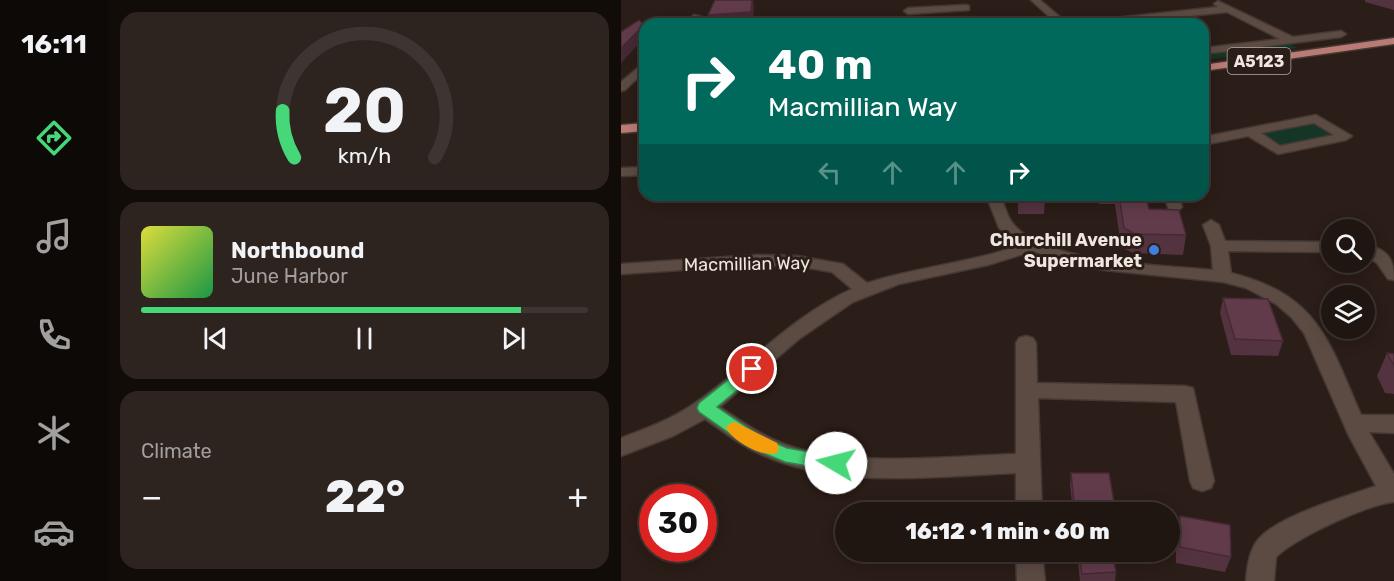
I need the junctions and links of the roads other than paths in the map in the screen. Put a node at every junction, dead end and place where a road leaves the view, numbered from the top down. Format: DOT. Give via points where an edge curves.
graph roads {
  1 [pos="907,0"];
  2 [pos="1035,0"];
  3 [pos="1211,0"];
  4 [pos="966,8"];
  5 [pos="1229,9"];
  6 [pos="908,11"];
  7 [pos="906,18"];
  8 [pos="1056,18"];
  9 [pos="1144,18"];
  10 [pos="1341,34"];
  11 [pos="1292,40"];
  12 [pos="1394,41"];
  13 [pos="1209,50"];
  14 [pos="1316,53"];
  15 [pos="1209,67"];
  16 [pos="639,71"];
  17 [pos="621,88"];
  18 [pos="639,128"];
  19 [pos="621,129"];
  20 [pos="1249,132"];
  21 [pos="1209,140"];
  22 [pos="639,171"];
  23 [pos="621,172"];
  24 [pos="995,201"];
  25 [pos="1211,225"];
  26 [pos="1034,245"];
  27 [pos="1219,246"];
  28 [pos="1321,247"];
  29 [pos="1375,255"];
  30 [pos="621,269"];
  31 [pos="1394,274"];
  32 [pos="1222,275"];
  33 [pos="864,289"];
  34 [pos="1026,343"];
  35 [pos="1028,390"];
  36 [pos="705,408"];
  37 [pos="1355,423"];
  38 [pos="1394,424"];
  39 [pos="621,447"];
  40 [pos="1028,463"];
  41 [pos="1202,481"];
  42 [pos="1393,491"];
  43 [pos="1029,502"];
  44 [pos="1030,562"];
  45 [pos="1031,581"];
  46 [pos="1260,581"];
  1 -- 6 [label="street"];
  2 -- 8 [label="street"];
  3 -- 5 [label="street"];
  4 -- 6 [label="street"];
  5 -- 9 [label="street"];
  5 -- 11 [label="street"];
  6 -- 7 [label="street"];
  10 -- 11 [label="street"];
  11 -- 13 [label="street"];
  11 -- 14 [label="street"];
  12 -- 14 [label="main road, A5123"];
  14 -- 15 [label="main road, A5123"];
  16 -- 17 [label="street"];
  18 -- 19 [label="main road"];
  20 -- 20 [label="street" via="1316,119 1346,136 1278,150"];
  20 -- 21 [label="street"];
  22 -- 23 [label="street"];
  24 -- 26 [label="street" via="1000,216"];
  25 -- 27 [label="street"];
  26 -- 32 [label="street" via="1052,254 1096,265"];
  26 -- 33 [label="street" via="1008,257 916,274"];
  27 -- 28 [label="street"];
  27 -- 32 [label="street"];
  29 -- 31 [label="street"];
  30 -- 33 [label="street, Macmillian Way" via="797,261 837,268"];
  32 -- 37 [label="street" via="1271,293 1299,313 1318,340"];
  33 -- 36 [label="street" via="831,307"];
  34 -- 35 [label="street"];
  35 -- 40 [label="street"];
  35 -- 41 [label="street" via="1185,394"];
  36 -- 39 [label="street"];
  36 -- 40 [label="street" via="755,442 785,455 814,461 909,466"];
  37 -- 38 [label="street"];
  37 -- 42 [label="street"];
  40 -- 43 [label="street"];
  42 -- 46 [label="street" via="1302,525 1279,538 1267,549"];
  44 -- 45 [label="street"];
}
